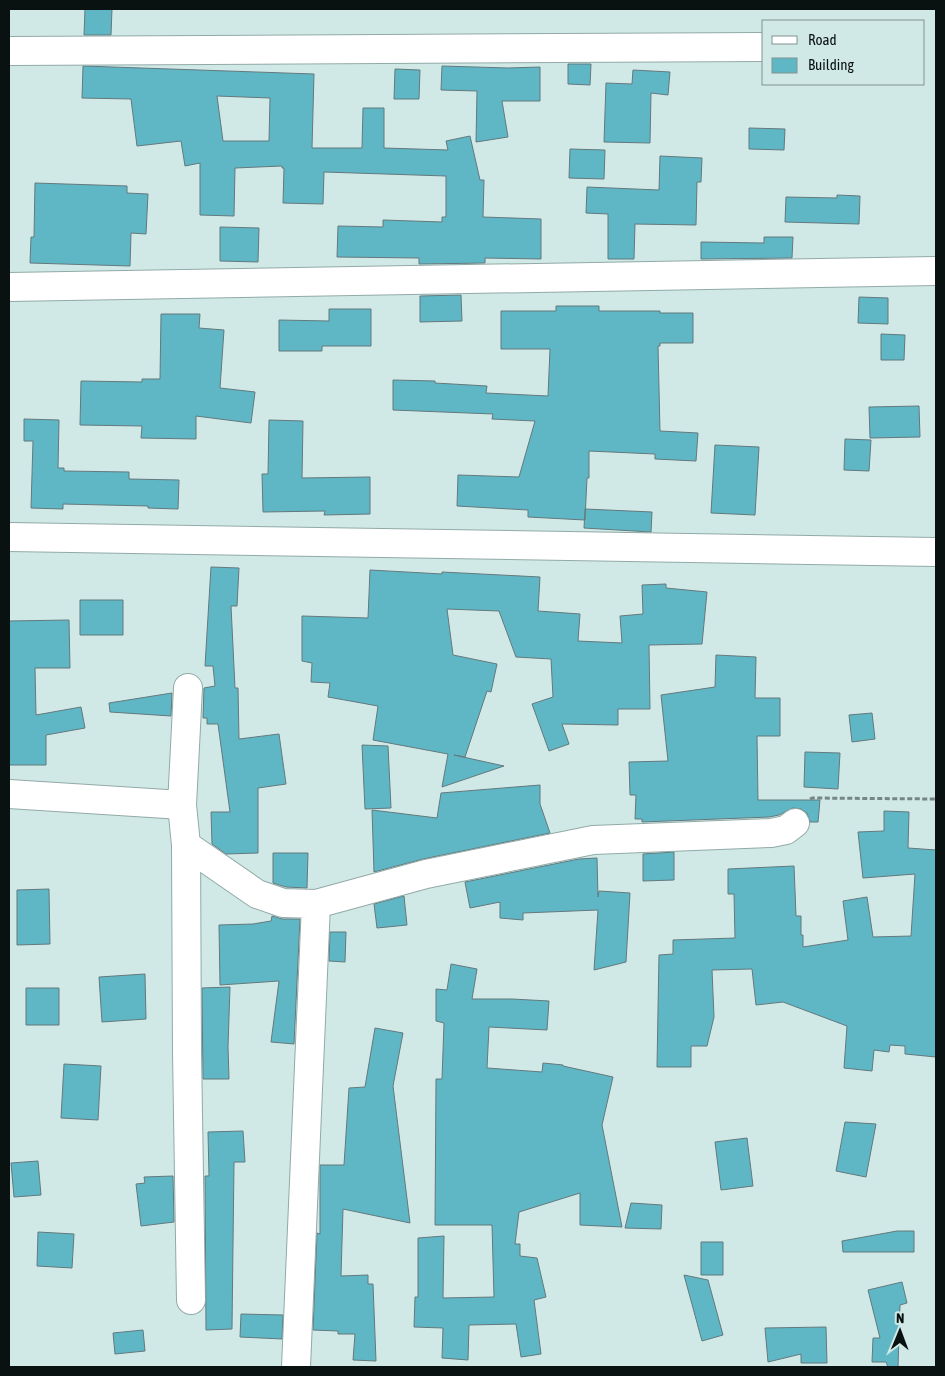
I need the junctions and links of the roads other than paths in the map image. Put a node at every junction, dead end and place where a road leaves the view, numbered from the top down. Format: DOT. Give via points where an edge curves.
graph roads {
  1 [pos="762,47"];
  2 [pos="9,51"];
  3 [pos="936,271"];
  4 [pos="9,287"];
  5 [pos="9,537"];
  6 [pos="936,552"];
  7 [pos="188,688"];
  8 [pos="9,794"];
  9 [pos="182,805"];
  10 [pos="795,824"];
  11 [pos="186,845"];
  12 [pos="316,904"];
  13 [pos="191,1300"];
  14 [pos="296,1367"];
  1 -- 2 [label="street"];
  3 -- 4 [label="street"];
  5 -- 6 [label="street"];
  7 -- 9 [label="street"];
  8 -- 9 [label="street"];
  9 -- 11 [label="street"];
  10 -- 12 [label="street" via="771,834 593,840 426,874"];
  11 -- 12 [label="street" via="257,894 283,903"];
  11 -- 13 [label="street"];
  12 -- 14 [label="street"];
}
